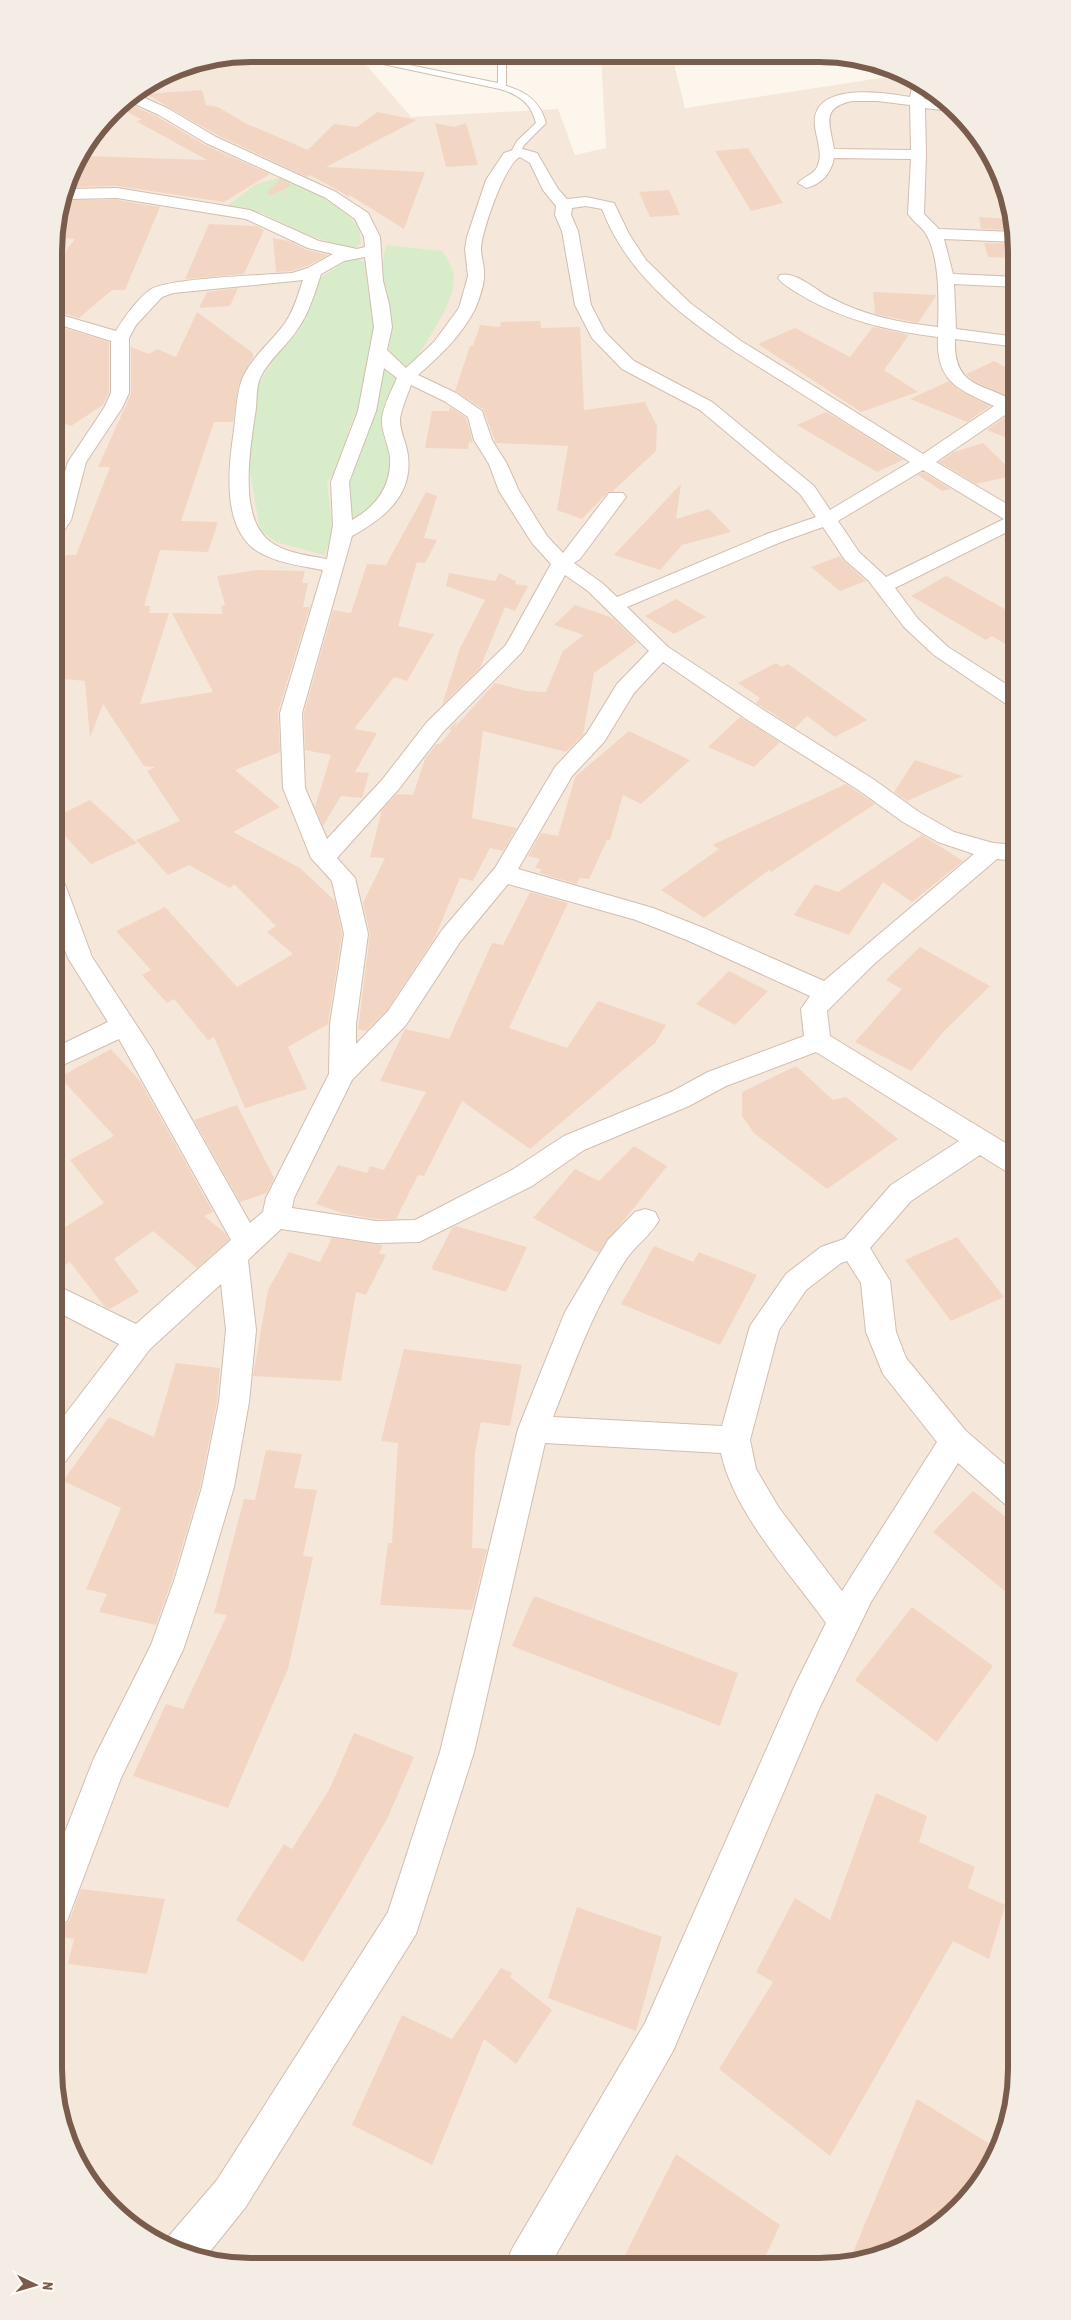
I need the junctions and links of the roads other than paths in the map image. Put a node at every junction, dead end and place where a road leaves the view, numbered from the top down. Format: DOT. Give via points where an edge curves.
graph roads {
  1 [pos="384,63"];
  2 [pos="502,63"];
  3 [pos="502,87"];
  4 [pos="918,91"];
  5 [pos="140,100"];
  6 [pos="917,103"];
  7 [pos="941,107"];
  8 [pos="826,153"];
  9 [pos="515,154"];
  10 [pos="919,155"];
  11 [pos="806,183"];
  12 [pos="72,194"];
  13 [pos="564,205"];
  14 [pos="934,234"];
  15 [pos="1008,237"];
  16 [pos="364,252"];
  17 [pos="314,271"];
  18 [pos="786,278"];
  19 [pos="945,279"];
  20 [pos="1008,282"];
  21 [pos="62,320"];
  22 [pos="947,333"];
  23 [pos="120,338"];
  24 [pos="1008,341"];
  25 [pos="379,351"];
  26 [pos="406,377"];
  27 [pos="1008,405"];
  28 [pos="1008,409"];
  29 [pos="923,462"];
  30 [pos="616,497"];
  31 [pos="62,512"];
  32 [pos="1008,514"];
  33 [pos="828,519"];
  34 [pos="1008,524"];
  35 [pos="342,534"];
  36 [pos="561,563"];
  37 [pos="332,566"];
  38 [pos="882,587"];
  39 [pos="614,605"];
  40 [pos="661,651"];
  41 [pos="1008,695"];
  42 [pos="992,851"];
  43 [pos="1008,852"];
  44 [pos="323,858"];
  45 [pos="504,873"];
  46 [pos="62,909"];
  47 [pos="827,993"];
  48 [pos="122,1026"];
  49 [pos="818,1041"];
  50 [pos="62,1055"];
  51 [pos="342,1074"];
  52 [pos="979,1142"];
  53 [pos="1008,1159"];
  54 [pos="276,1217"];
  55 [pos="644,1220"];
  56 [pos="854,1247"];
  57 [pos="240,1250"];
  58 [pos="62,1300"];
  59 [pos="139,1340"];
  60 [pos="534,1429"];
  61 [pos="734,1440"];
  62 [pos="955,1441"];
  63 [pos="62,1442"];
  64 [pos="1008,1487"];
  65 [pos="845,1621"];
  66 [pos="62,1887"];
  67 [pos="188,2246"];
  68 [pos="530,2258"];
  1 -- 3 [label="lane"];
  2 -- 3 [label="lane"];
  3 -- 9 [label="lane" via="532,101 540,119 539,126 523,137"];
  4 -- 6 [label="street"];
  5 -- 16 [label="street" via="211,140 331,195 362,216 372,237"];
  6 -- 7 [label="street"];
  6 -- 8 [label="street" via="860,96 835,100 822,112"];
  6 -- 10 [label="street"];
  8 -- 10 [label="street"];
  8 -- 11 [label="street" via="823,170"];
  9 -- 13 [label="street" via="525,153 536,159 550,189"];
  9 -- 26 [label="street" via="509,156 494,180 477,229 473,249 476,276 467,308 440,346"];
  10 -- 14 [label="street" via="916,214"];
  12 -- 16 [label="street" via="117,192 250,215 314,245"];
  13 -- 29 [label="street" via="594,201 610,206 622,236 635,256 681,304 735,343"];
  13 -- 33 [label="street" via="563,215 570,231 583,305 598,334 628,365 706,406 807,490"];
  14 -- 15 [label="street"];
  14 -- 19 [label="street"];
  16 -- 17 [label="street" via="331,261"];
  16 -- 25 [label="street" via="381,304 383,327"];
  17 -- 23 [label="street" via="294,278 171,288 156,293"];
  17 -- 37 [label="street" via="300,314 253,373 247,386 240,491 249,529 262,545 296,559"];
  18 -- 22 [label="street" via="846,313 875,322"];
  19 -- 20 [label="street"];
  19 -- 22 [label="street"];
  21 -- 23 [label="street"];
  22 -- 24 [label="street"];
  22 -- 27 [label="street" via="948,362 958,380"];
  23 -- 31 [label="street" via="120,393 112,408 69,459"];
  25 -- 26 [label="street"];
  25 -- 35 [label="street" via="367,411 340,482"];
  26 -- 35 [label="street" via="391,420 399,457 398,479 388,499 370,518"];
  26 -- 36 [label="street" via="450,397 476,415 483,440 513,498 539,539"];
  28 -- 29 [label="street"];
  29 -- 32 [label="street"];
  29 -- 33 [label="street"];
  30 -- 36 [label="street" via="573,555"];
  33 -- 38 [label="street" via="852,556"];
  33 -- 39 [label="street" via="774,538"];
  34 -- 38 [label="street"];
  35 -- 37 [label="street"];
  36 -- 39 [label="street"];
  36 -- 44 [label="street" via="515,648 434,727 390,785"];
  37 -- 44 [label="street" via="291,713 294,788"];
  38 -- 41 [label="street" via="911,623 941,651"];
  39 -- 40 [label="street"];
  40 -- 42 [label="street" via="911,817 946,837"];
  40 -- 45 [label="street" via="625,689 596,737 563,772"];
  42 -- 43 [label="street"];
  42 -- 47 [label="street"];
  44 -- 51 [label="street" via="343,878 356,934 343,1024"];
  45 -- 47 [label="street" via="531,884 616,904 687,930"];
  45 -- 51 [label="street" via="451,936 397,1018"];
  46 -- 48 [label="street" via="80,958"];
  47 -- 49 [label="street" via="814,1009"];
  48 -- 50 [label="street"];
  48 -- 57 [label="street" via="143,1056"];
  49 -- 52 [label="street"];
  49 -- 54 [label="street" via="717,1079 680,1099 574,1143 522,1178 419,1231 376,1232"];
  51 -- 54 [label="street" via="280,1198"];
  52 -- 53 [label="street"];
  52 -- 56 [label="street" via="901,1194"];
  54 -- 57 [label="street"];
  55 -- 60 [label="street" via="618,1248 580,1312"];
  56 -- 61 [label="street" via="831,1255 796,1282 765,1326"];
  56 -- 62 [label="street" via="874,1281 881,1332 894,1365"];
  57 -- 59 [label="street"];
  57 -- 66 [label="street" via="241,1330 234,1402 218,1487 166,1650 106,1770"];
  58 -- 59 [label="street"];
  59 -- 63 [label="street"];
  60 -- 61 [label="street"];
  60 -- 67 [label="street" via="457,1752 403,1921 231,2194"];
  61 -- 65 [label="street" via="741,1472 768,1518"];
  62 -- 64 [label="street"];
  62 -- 65 [label="street" via="859,1591"];
  65 -- 68 [label="street" via="807,1697 659,2037"];
}
